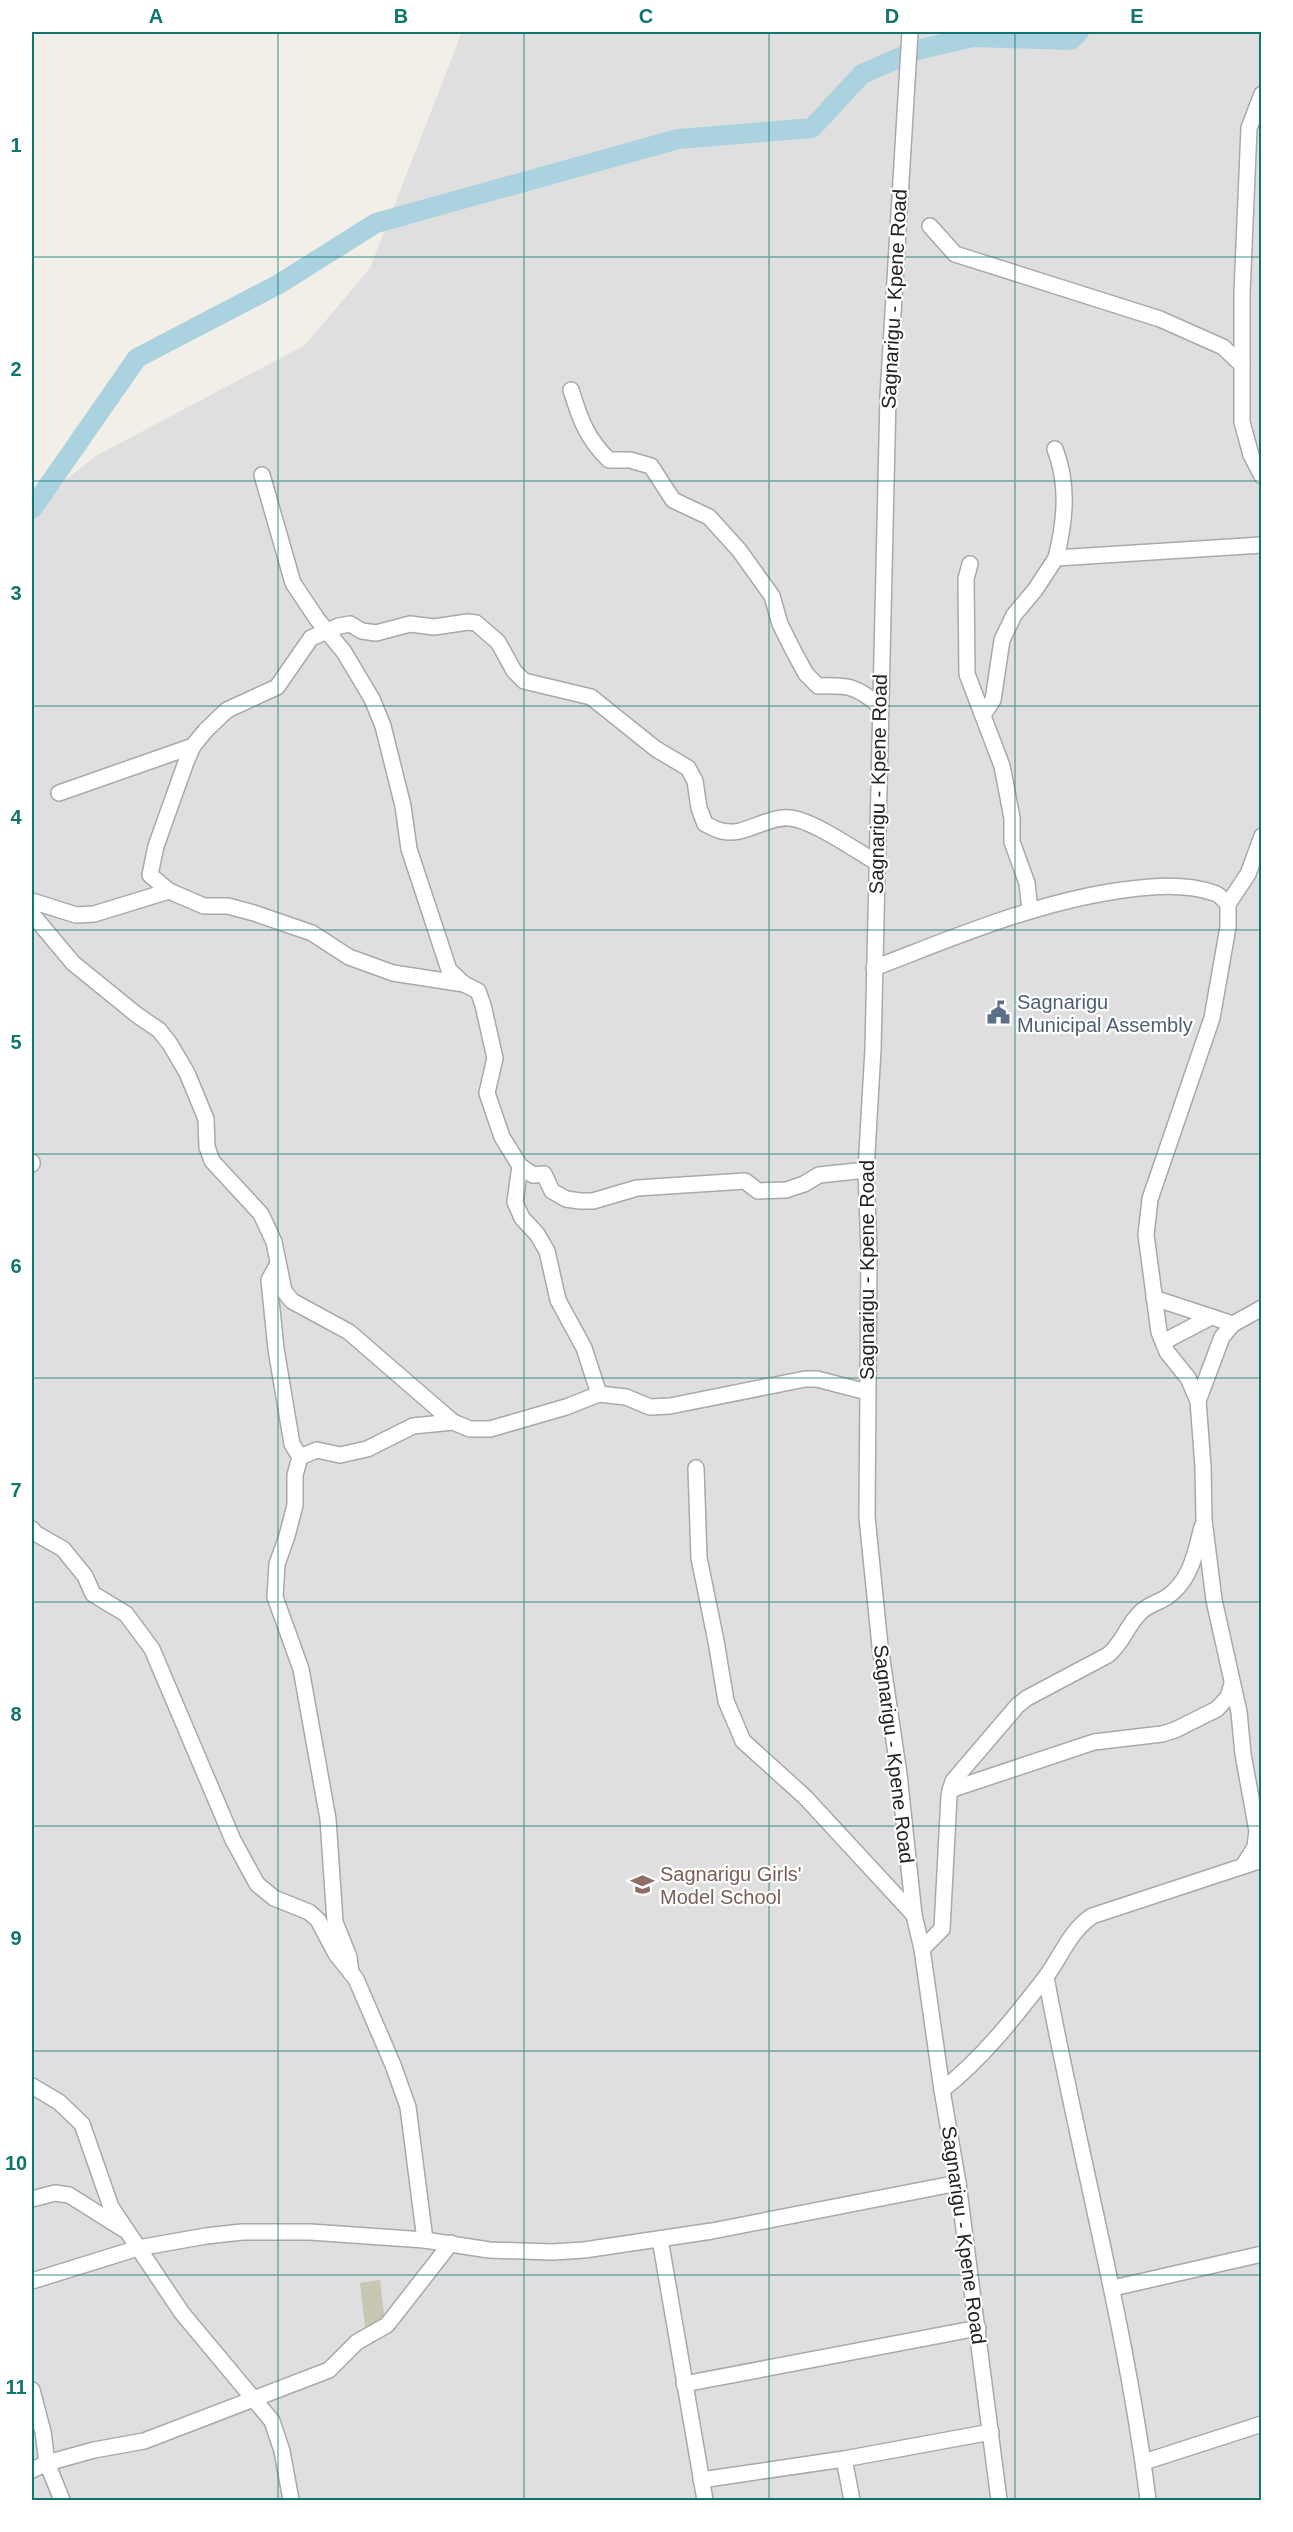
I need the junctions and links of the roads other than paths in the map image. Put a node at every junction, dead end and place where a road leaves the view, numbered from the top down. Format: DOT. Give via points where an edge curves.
graph roads {
  1 [pos="909,46"];
  2 [pos="1262,94"];
  3 [pos="930,226"];
  4 [pos="1242,365"];
  5 [pos="571,390"];
  6 [pos="1055,449"];
  7 [pos="262,475"];
  8 [pos="1262,476"];
  9 [pos="1262,545"];
  10 [pos="1056,558"];
  11 [pos="970,564"];
  12 [pos="327,630"];
  13 [pos="880,706"];
  14 [pos="983,715"];
  15 [pos="193,746"];
  16 [pos="59,794"];
  17 [pos="1262,836"];
  18 [pos="876,862"];
  19 [pos="1255,872"];
  20 [pos="170,891"];
  21 [pos="32,901"];
  22 [pos="1228,904"];
  23 [pos="1030,910"];
  24 [pos="32,914"];
  25 [pos="874,968"];
  26 [pos="464,984"];
  27 [pos="520,1166"];
  28 [pos="866,1170"];
  29 [pos="278,1264"];
  30 [pos="1154,1298"];
  31 [pos="1262,1308"];
  32 [pos="1212,1317"];
  33 [pos="1233,1324"];
  34 [pos="1163,1342"];
  35 [pos="867,1392"];
  36 [pos="599,1394"];
  37 [pos="1198,1401"];
  38 [pos="453,1422"];
  39 [pos="300,1457"];
  40 [pos="696,1468"];
  41 [pos="1204,1520"];
  42 [pos="32,1528"];
  43 [pos="1232,1684"];
  44 [pos="950,1790"];
  45 [pos="1262,1860"];
  46 [pos="1243,1866"];
  47 [pos="914,1915"];
  48 [pos="922,1949"];
  49 [pos="351,1973"];
  50 [pos="1046,1977"];
  51 [pos="32,2086"];
  52 [pos="942,2090"];
  53 [pos="958,2183"];
  54 [pos="32,2199"];
  55 [pos="126,2230"];
  56 [pos="660,2239"];
  57 [pos="425,2240"];
  58 [pos="450,2244"];
  59 [pos="138,2248"];
  60 [pos="1262,2254"];
  61 [pos="32,2281"];
  62 [pos="1113,2288"];
  63 [pos="978,2328"];
  64 [pos="684,2384"];
  65 [pos="32,2390"];
  66 [pos="255,2401"];
  67 [pos="1262,2424"];
  68 [pos="991,2432"];
  69 [pos="844,2459"];
  70 [pos="1144,2462"];
  71 [pos="47,2463"];
  72 [pos="32,2470"];
  73 [pos="701,2480"];
  74 [pos="62,2500"];
  75 [pos="291,2500"];
  76 [pos="705,2500"];
  77 [pos="852,2500"];
  78 [pos="999,2500"];
  79 [pos="1148,2500"];
  1 -- 13 [label="street, Sagnarigu - Kpene Road" via="888,396"];
  2 -- 4 [label="street" via="1249,128"];
  3 -- 4 [label="street" via="955,254 1160,319 1223,347"];
  4 -- 8 [label="street" via="1242,422 1251,455"];
  5 -- 13 [label="street" via="593,445 609,460 651,466 673,500 709,517 724,531 772,596 780,624 806,674 818,686 859,689"];
  6 -- 10 [label="street" via="1062,467 1065,520"];
  7 -- 12 [label="street" via="293,583"];
  9 -- 10 [label="street"];
  10 -- 14 [label="street" via="1014,615 1002,640 993,700"];
  11 -- 14 [label="street" via="966,590 967,674"];
  12 -- 15 [label="street" via="311,638 277,687 219,716"];
  12 -- 18 [label="street" via="350,624 376,633 410,624 434,627 476,623 498,642 524,681 591,697 656,749 688,768 705,824 734,832 771,819 791,818 817,828"];
  12 -- 26 [label="street" via="372,699 403,806 409,849 449,970"];
  13 -- 18 [label="street, Sagnarigu - Kpene Road"];
  14 -- 23 [label="street" via="1002,766 1012,818 1012,842 1027,883"];
  15 -- 16 [label="street"];
  15 -- 20 [label="street" via="151,864 150,875"];
  17 -- 19 [label="street"];
  18 -- 25 [label="street, Sagnarigu - Kpene Road"];
  19 -- 22 [label="street"];
  20 -- 21 [label="street" via="94,914 76,915"];
  20 -- 26 [label="street" via="204,906 245,910 312,933 349,957 393,973"];
  22 -- 23 [label="street" via="1216,893 1151,886 1089,895"];
  22 -- 30 [label="street" via="1228,927 1212,1018 1150,1199 1146,1234"];
  23 -- 25 [label="street"];
  24 -- 29 [label="street" via="73,963 159,1030 170,1044 206,1119 207,1147 213,1161 261,1214 274,1242"];
  25 -- 28 [label="street, Sagnarigu - Kpene Road"];
  26 -- 27 [label="street" via="478,991 483,1005 495,1058 487,1093 502,1137"];
  27 -- 28 [label="street" via="533,1175 544,1174 552,1191 566,1199 593,1201 637,1188 745,1181 758,1191 786,1190 819,1175"];
  27 -- 36 [label="street" via="515,1202 547,1251 558,1299 580,1339"];
  28 -- 35 [label="street, Sagnarigu - Kpene Road"];
  29 -- 38 [label="street" via="285,1292 292,1300 348,1332"];
  29 -- 39 [label="street" via="269,1280 276,1349 292,1444"];
  30 -- 32 [label="street"];
  30 -- 34 [label="street"];
  31 -- 33 [label="street"];
  32 -- 33 [label="street"];
  32 -- 34 [label="street"];
  33 -- 37 [label="street" via="1222,1337"];
  34 -- 37 [label="street" via="1188,1378"];
  35 -- 36 [label="street" via="805,1378 670,1406 650,1407 626,1397"];
  35 -- 47 [label="street, Sagnarigu - Kpene Road" via="867,1517"];
  36 -- 38 [label="street" via="490,1429 470,1429"];
  37 -- 41 [label="street"];
  38 -- 39 [label="street" via="413,1426 367,1449 339,1455 317,1450"];
  39 -- 49 [label="street" via="295,1475 295,1505 277,1564 276,1597 301,1670 328,1820 335,1922"];
  40 -- 47 [label="street" via="699,1558 726,1701 743,1741 805,1797"];
  41 -- 43 [label="street" via="1214,1600"];
  41 -- 44 [label="street" via="1190,1570 1181,1585 1137,1615 1119,1647 1017,1706 953,1781"];
  42 -- 49 [label="street" via="63,1549 85,1576 93,1594 126,1614 137,1628 152,1649 233,1840 257,1884 274,1898 309,1912 318,1920"];
  43 -- 44 [label="street" via="1228,1697 1217,1709 1176,1730 1094,1742"];
  43 -- 46 [label="street" via="1257,1832 1255,1847"];
  44 -- 48 [label="street" via="942,1929"];
  45 -- 46 [label="street"];
  46 -- 50 [label="street" via="1092,1916 1074,1931"];
  47 -- 48 [label="street, Sagnarigu - Kpene Road"];
  48 -- 52 [label="street, Sagnarigu - Kpene Road"];
  49 -- 57 [label="street" via="408,2107"];
  50 -- 52 [label="street" via="982,2053"];
  50 -- 62 [label="street"];
  51 -- 55 [label="street" via="59,2102 82,2124 111,2207"];
  52 -- 53 [label="street, Sagnarigu - Kpene Road"];
  53 -- 56 [label="street"];
  53 -- 63 [label="street, Sagnarigu - Kpene Road"];
  54 -- 55 [label="street" via="55,2193 69,2195"];
  55 -- 59 [label="street"];
  56 -- 58 [label="street" via="553,2252"];
  56 -- 64 [label="street"];
  57 -- 58 [label="street"];
  57 -- 59 [label="street" via="242,2232"];
  58 -- 66 [label="street" via="387,2325 357,2342 329,2370"];
  59 -- 61 [label="street"];
  59 -- 66 [label="street" via="182,2313"];
  60 -- 62 [label="street"];
  62 -- 70 [label="street"];
  63 -- 64 [label="street"];
  63 -- 68 [label="street, Sagnarigu - Kpene Road"];
  64 -- 73 [label="street"];
  65 -- 71 [label="street"];
  66 -- 71 [label="street" via="144,2442"];
  66 -- 75 [label="street" via="276,2431"];
  67 -- 70 [label="street"];
  68 -- 69 [label="street"];
  68 -- 78 [label="street, Sagnarigu - Kpene Road"];
  69 -- 73 [label="street"];
  69 -- 77 [label="street"];
  70 -- 79 [label="street"];
  71 -- 72 [label="street"];
  71 -- 74 [label="street"];
  73 -- 76 [label="street"];
}
